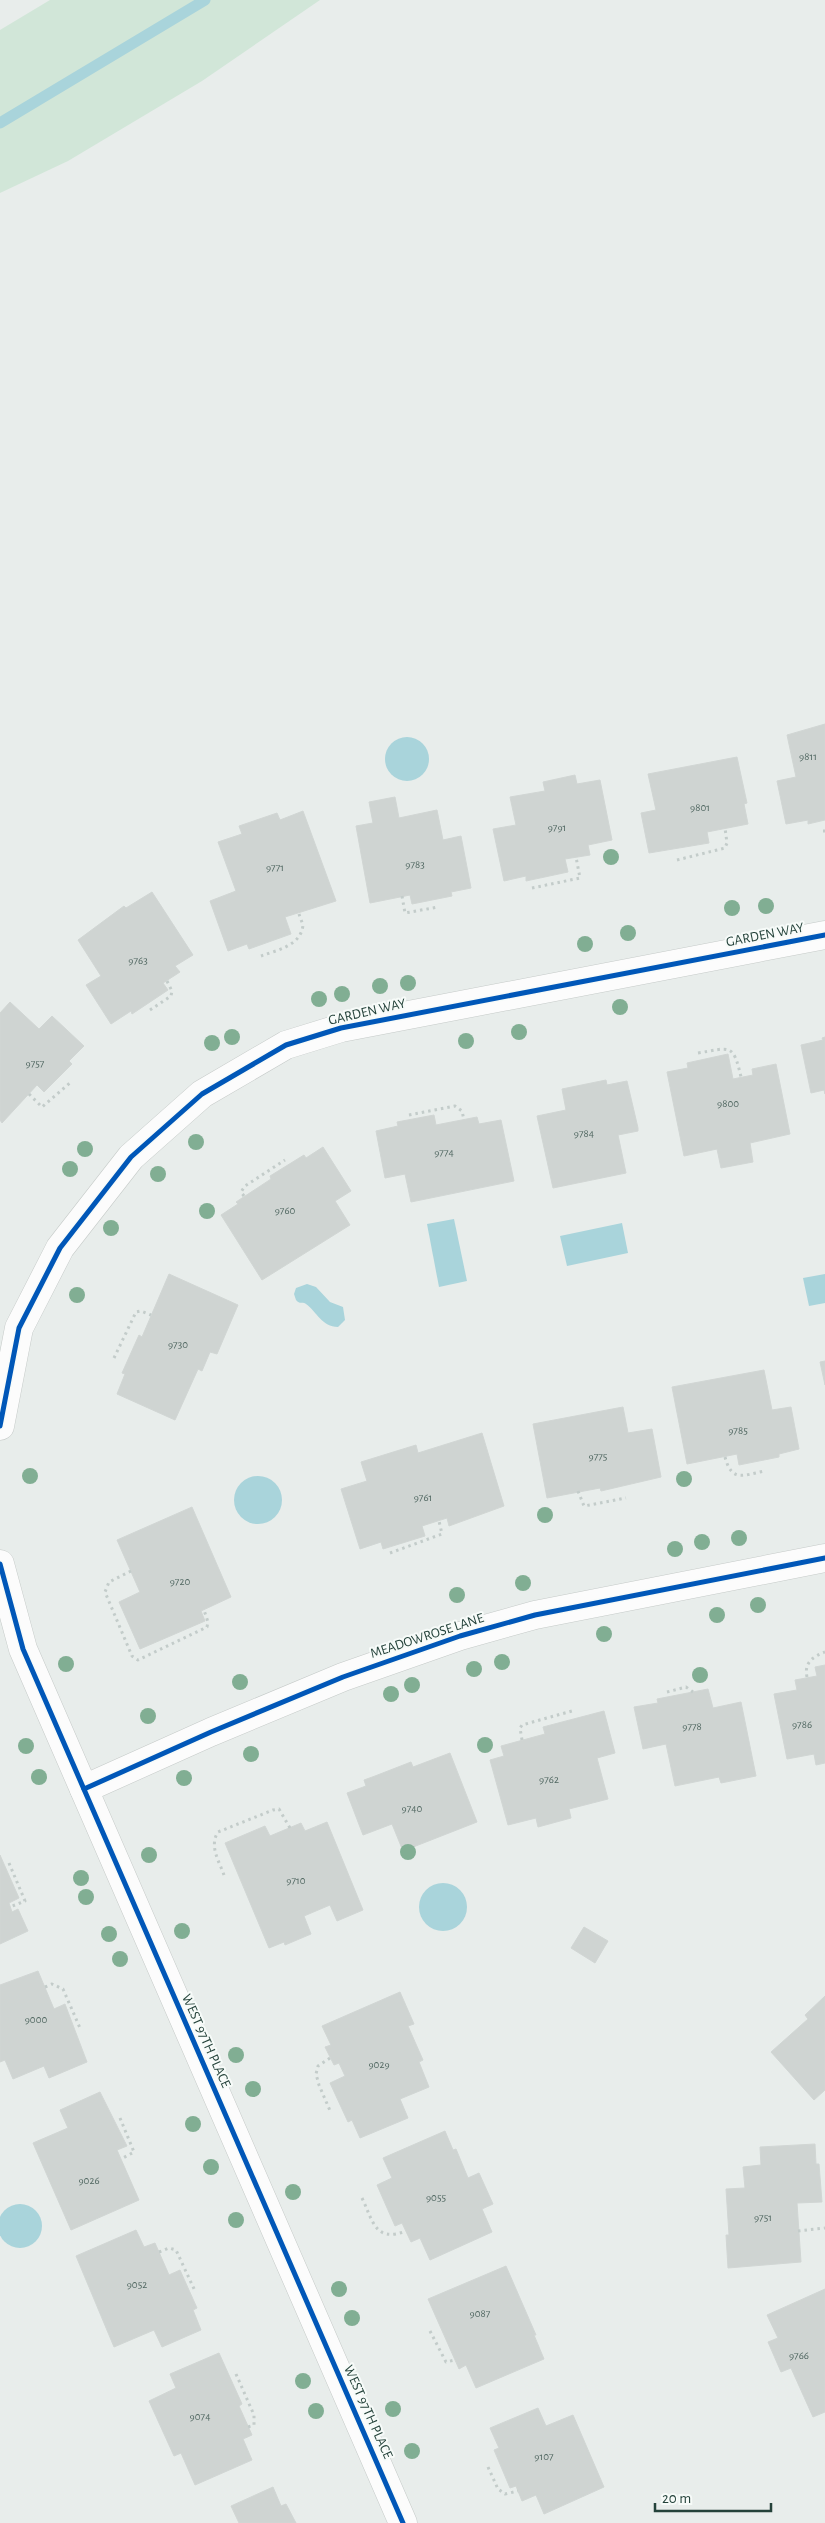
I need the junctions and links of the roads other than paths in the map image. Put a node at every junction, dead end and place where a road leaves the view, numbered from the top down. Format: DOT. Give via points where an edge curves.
graph roads {
  1 [pos="825,935"];
  2 [pos="0,1426"];
  3 [pos="825,1558"];
  4 [pos="0,1564"];
  5 [pos="84,1789"];
  6 [pos="403,2523"];
  1 -- 2 [label="street, GARDEN WAY" via="340,1028 286,1044 202,1094 131,1157 60,1248 19,1328"];
  3 -- 5 [label="street, MEADOWROSE LANE" via="535,1615 460,1636 343,1677"];
  4 -- 5 [label="street, WEST 97TH PLACE" via="23,1650"];
  5 -- 6 [label="street, WEST 97TH PLACE"];
}
